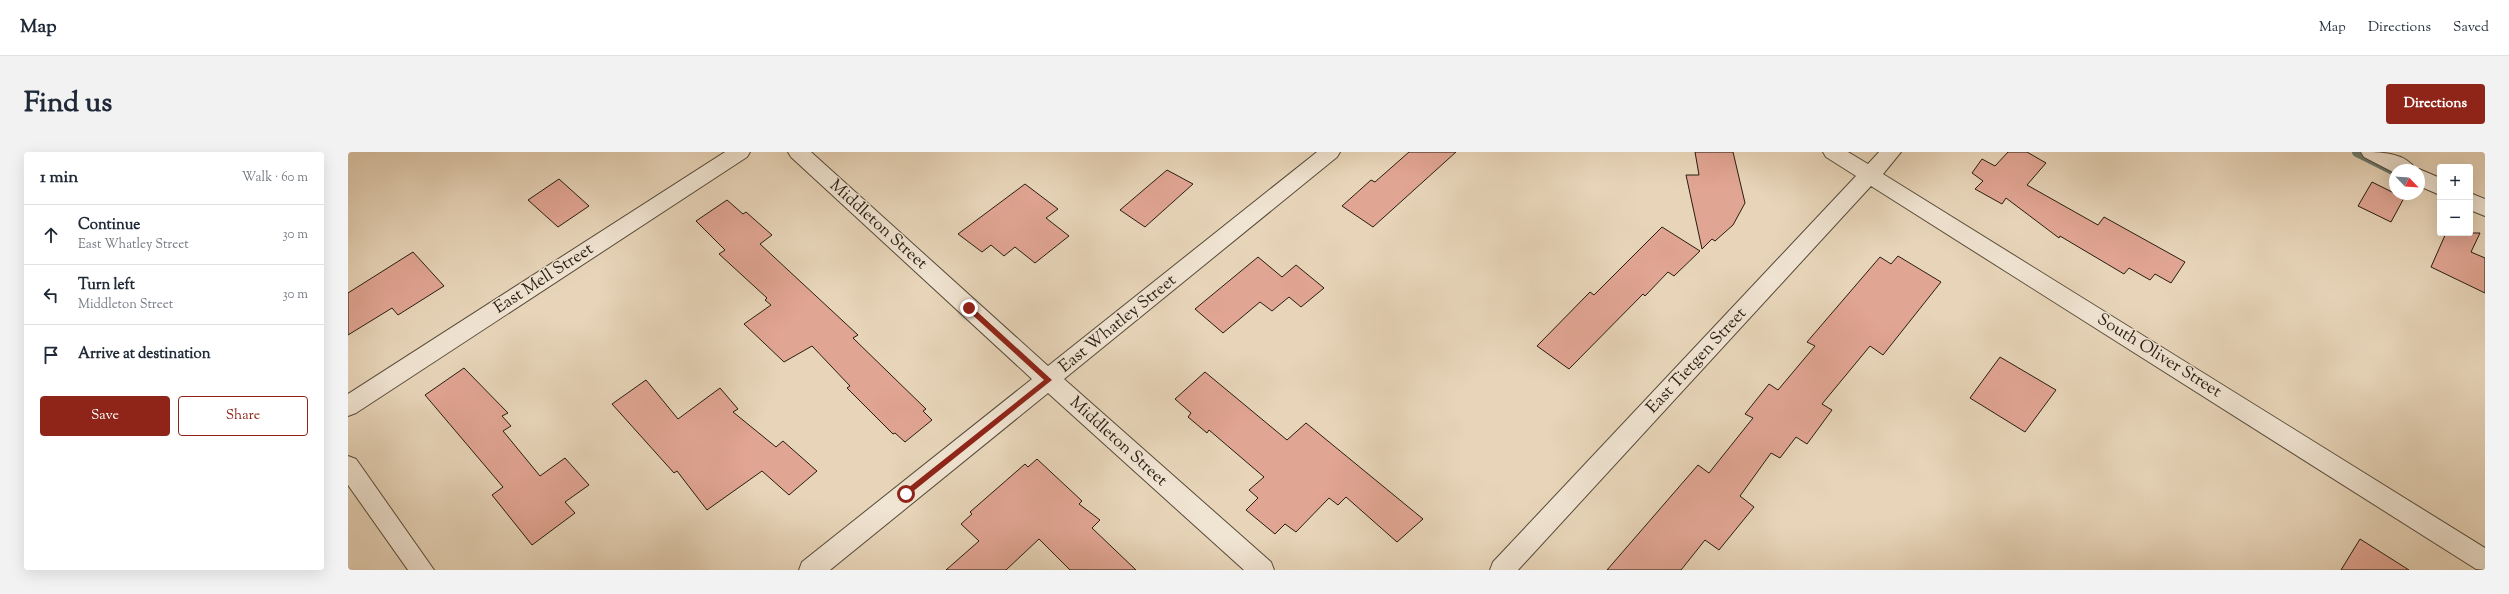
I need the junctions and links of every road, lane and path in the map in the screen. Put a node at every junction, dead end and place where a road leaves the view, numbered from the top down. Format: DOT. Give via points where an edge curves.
graph roads {
  1 [pos="740,152"];
  2 [pos="798,152"];
  3 [pos="1330,152"];
  4 [pos="1833,152"];
  5 [pos="1890,152"];
  6 [pos="2371,152"];
  7 [pos="2394,164"];
  8 [pos="1871,174"];
  9 [pos="2425,180"];
  10 [pos="2437,186"];
  11 [pos="2473,202"];
  12 [pos="2485,208"];
  13 [pos="1049,380"];
  14 [pos="348,406"];
  15 [pos="348,466"];
  16 [pos="2485,561"];
  17 [pos="422,570"];
  18 [pos="811,570"];
  19 [pos="1262,570"];
  20 [pos="1502,570"];
  1 -- 14 [label="street, East Mell Street"];
  2 -- 13 [label="street, Middleton Street"];
  3 -- 13 [label="street, East Whatley Street"];
  4 -- 8 [label="street, South Oliver Street"];
  5 -- 8 [label="street, East Tietgen Street"];
  6 -- 7 [label="street"];
  8 -- 16 [label="street, South Oliver Street"];
  8 -- 20 [label="street, East Tietgen Street"];
  9 -- 10 [label="street"];
  11 -- 12 [label="street"];
  13 -- 18 [label="street, East Whatley Street"];
  13 -- 19 [label="street, Middleton Street"];
  15 -- 17 [label="street"];
}
